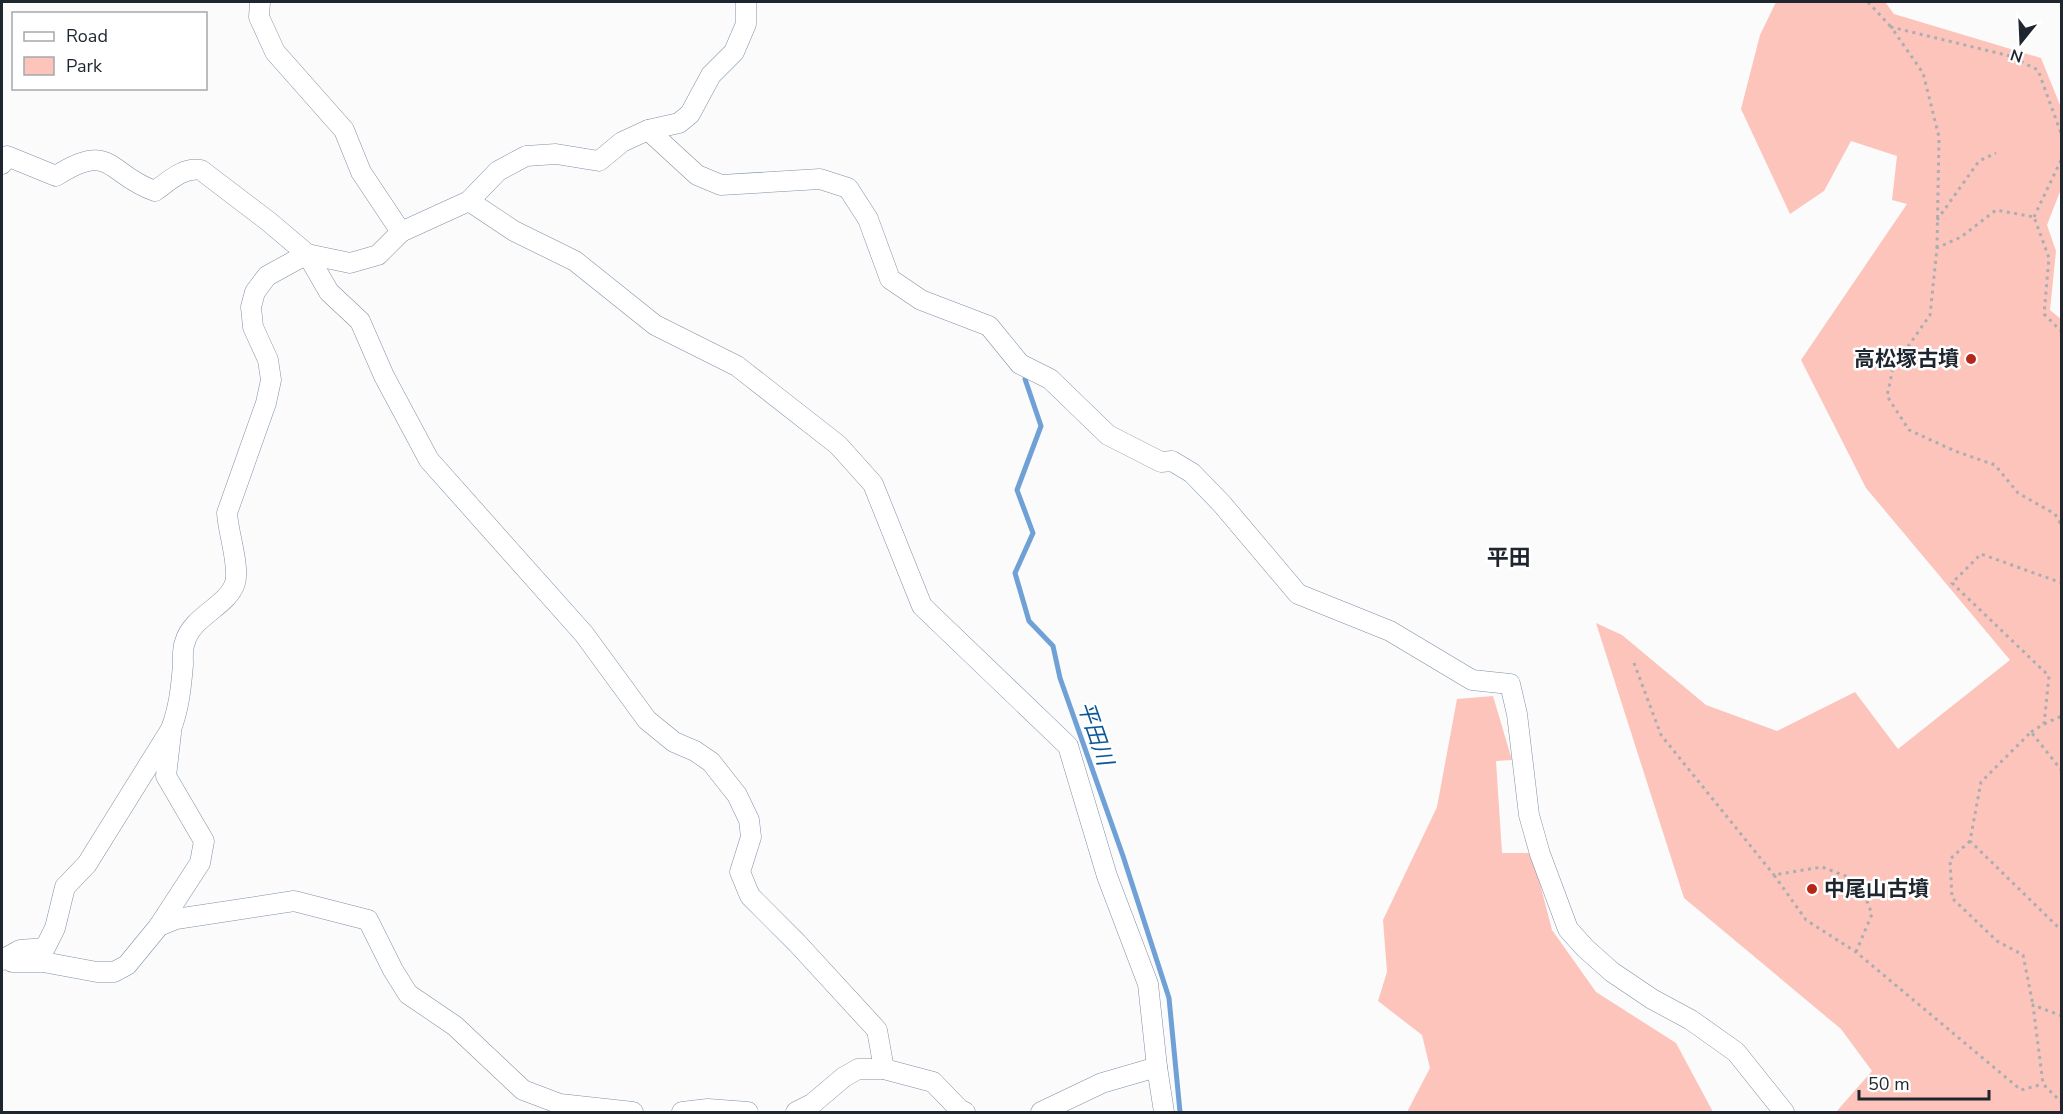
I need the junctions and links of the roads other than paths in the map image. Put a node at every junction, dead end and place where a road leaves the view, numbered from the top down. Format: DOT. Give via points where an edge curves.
graph roads {
  1 [pos="260,2"];
  2 [pos="746,2"];
  3 [pos="648,130"];
  4 [pos="2,164"];
  5 [pos="469,201"];
  6 [pos="401,232"];
  7 [pos="307,254"];
  8 [pos="171,729"];
  9 [pos="159,926"];
  10 [pos="2,961"];
  11 [pos="1157,1067"];
  12 [pos="884,1069"];
  13 [pos="633,1113"];
  14 [pos="682,1113"];
  15 [pos="748,1113"];
  16 [pos="796,1113"];
  17 [pos="965,1113"];
  18 [pos="1041,1113"];
  19 [pos="1164,1113"];
  20 [pos="1784,1113"];
  1 -- 6 [label="street" via="259,17 274,52 344,130 361,172"];
  2 -- 3 [label="street" via="746,24 734,52 711,75 690,114 679,123"];
  3 -- 5 [label="street" via="622,142 598,161 556,154 526,156 498,171"];
  3 -- 20 [label="street" via="697,175 721,185 820,179 848,188 868,219 890,279 921,300 989,326 1020,364 1050,379 1108,435 1161,462 1172,461 1191,473 1298,594 1390,631 1472,680 1510,684 1528,815 1568,929 1611,972 1736,1052"];
  4 -- 7 [label="street" via="7,156 56,176 88,160 101,160 143,187 155,190 182,172 201,170"];
  5 -- 6 [label="street"];
  5 -- 11 [label="street" via="514,231 575,261 655,325 737,366 838,445 873,484 922,606 1068,746 1107,876 1148,984"];
  6 -- 7 [label="street" via="378,255 350,263"];
  7 -- 8 [label="street" via="267,276 255,292 251,307 253,327 268,360 271,381 228,513 236,582 229,594 196,622 184,642 178,711"];
  7 -- 12 [label="street" via="329,292 360,321 429,460 585,634 647,720 674,742 711,762 737,795 752,837 740,872 750,896 877,1030"];
  8 -- 9 [label="street" via="166,776 204,841 200,863"];
  8 -- 10 [label="street" via="87,864 65,887 55,928 45,948 20,950"];
  9 -- 10 [label="street" via="127,965 114,972 43,962"];
  9 -- 13 [label="street" via="176,919 294,901 368,920 408,994 455,1026 523,1090 560,1104"];
  11 -- 18 [label="street" via="1102,1083"];
  11 -- 19 [label="street"];
  12 -- 16 [label="street" via="858,1069"];
  12 -- 17 [label="street" via="933,1082"];
  14 -- 15 [label="street" via="708,1109"];
}
